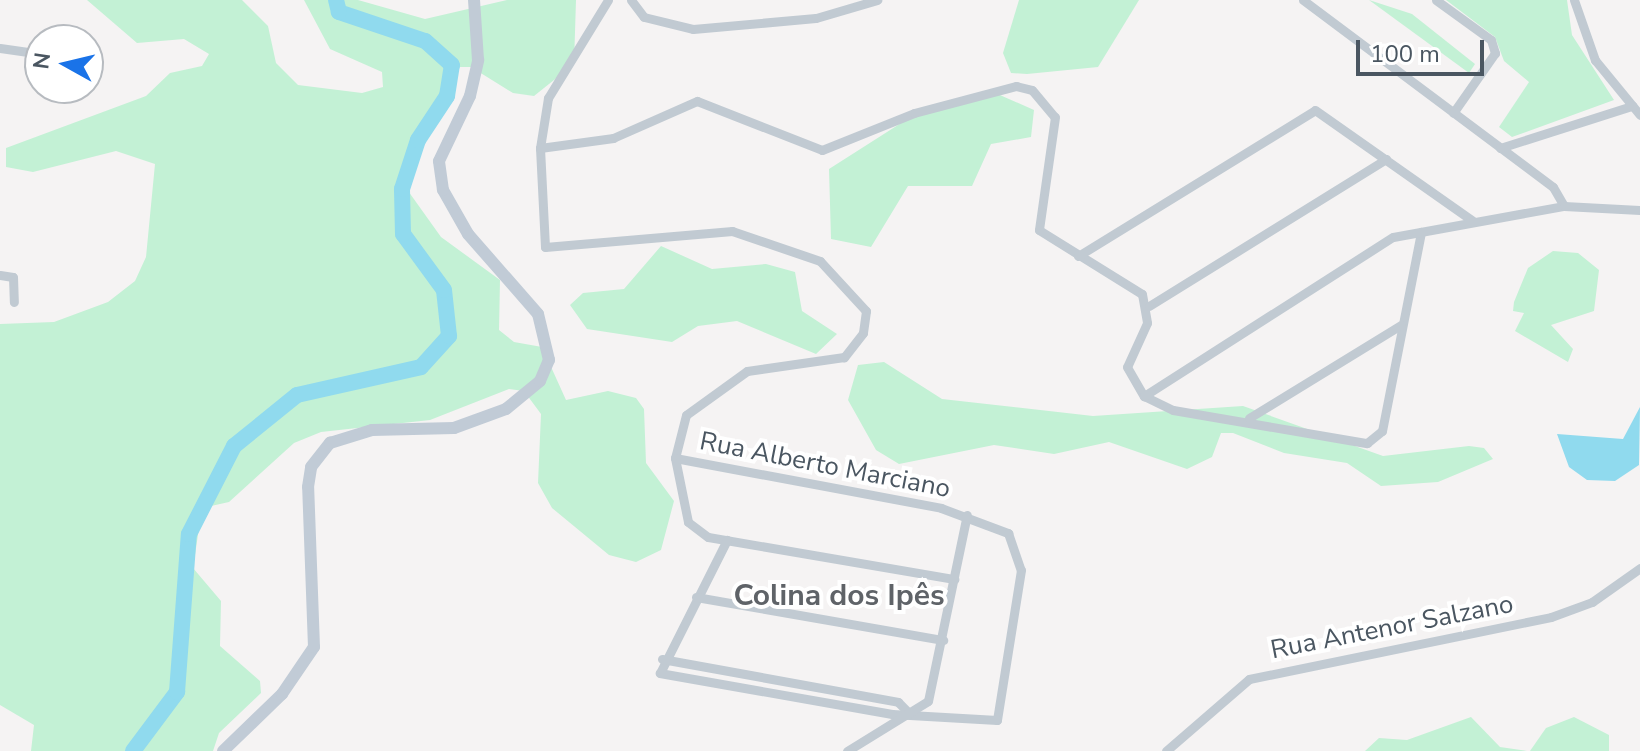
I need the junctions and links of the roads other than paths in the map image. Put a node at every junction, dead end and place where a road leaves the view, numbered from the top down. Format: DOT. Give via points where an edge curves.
graph roads {
  1 [pos="474,0"];
  2 [pos="608,0"];
  3 [pos="631,0"];
  4 [pos="877,0"];
  5 [pos="1303,0"];
  6 [pos="1436,0"];
  7 [pos="1574,0"];
  8 [pos="0,48"];
  9 [pos="24,51"];
  10 [pos="1632,106"];
  11 [pos="1453,113"];
  12 [pos="1640,115"];
  13 [pos="540,148"];
  14 [pos="1500,148"];
  15 [pos="1386,159"];
  16 [pos="1564,206"];
  17 [pos="1640,210"];
  18 [pos="1473,221"];
  19 [pos="1421,232"];
  20 [pos="1078,256"];
  21 [pos="0,275"];
  22 [pos="14,302"];
  23 [pos="1149,306"];
  24 [pos="1401,325"];
  25 [pos="1144,396"];
  26 [pos="1249,418"];
  27 [pos="675,458"];
  28 [pos="967,515"];
  29 [pos="727,540"];
  30 [pos="1640,568"];
  31 [pos="954,579"];
  32 [pos="696,597"];
  33 [pos="943,640"];
  34 [pos="909,713"];
  35 [pos="223,751"];
  36 [pos="847,751"];
  37 [pos="1166,751"];
  1 -- 35 [label="street" via="478,60 470,96 439,161 443,190 468,234 538,314 549,360 540,381 506,409 454,428 372,430 330,443 311,467 308,487 314,647 282,694"];
  2 -- 13 [label="street" via="548,98"];
  3 -- 4 [label="street" via="654,23 693,29 816,18"];
  5 -- 11 [label="street"];
  6 -- 11 [label="street" via="1491,40 1495,53"];
  7 -- 10 [label="street" via="1595,60"];
  8 -- 9 [label="street"];
  10 -- 12 [label="street"];
  10 -- 14 [label="street"];
  11 -- 14 [label="street"];
  13 -- 20 [label="street" via="613,138 697,101 763,133 822,150 914,113 1016,86 1047,100 1055,117 1039,230"];
  13 -- 27 [label="street" via="545,247 577,250 707,229 774,242 837,273 866,311 863,333 844,357 728,380 686,415"];
  14 -- 16 [label="street" via="1553,187"];
  15 -- 18 [label="street"];
  15 -- 20 [label="street" via="1315,110"];
  15 -- 23 [label="street"];
  16 -- 17 [label="street"];
  16 -- 18 [label="street"];
  18 -- 19 [label="street"];
  19 -- 24 [label="street"];
  19 -- 25 [label="street" via="1374,246"];
  20 -- 23 [label="street" via="1123,277"];
  21 -- 22 [label="street" via="13,277"];
  23 -- 25 [label="street" via="1127,367"];
  24 -- 26 [label="street"];
  24 -- 26 [label="street" via="1377,439 1367,443"];
  25 -- 26 [label="street" via="1173,410"];
  27 -- 28 [label="street, Rua Alberto Marciano"];
  27 -- 29 [label="street" via="696,533"];
  28 -- 31 [label="street"];
  28 -- 34 [label="street, Rua Alberto Marciano" via="1008,533 1021,555 998,718"];
  29 -- 31 [label="street"];
  29 -- 32 [label="street"];
  30 -- 37 [label="street, Rua Antenor Salzano" via="1592,602 1551,617 1249,679"];
  31 -- 33 [label="street"];
  32 -- 33 [label="street"];
  32 -- 34 [label="street" via="662,659 898,702"];
  33 -- 34 [label="street" via="928,701"];
  34 -- 36 [label="street"];
}
